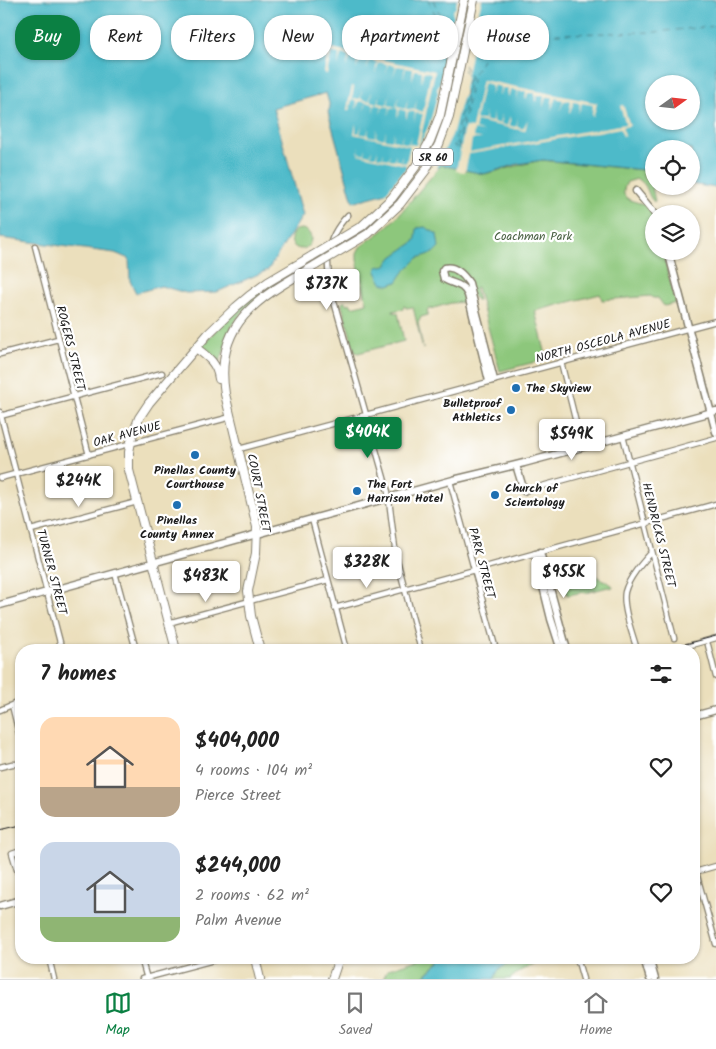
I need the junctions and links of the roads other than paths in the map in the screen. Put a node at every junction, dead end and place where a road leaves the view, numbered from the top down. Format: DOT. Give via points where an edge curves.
graph roads {
  1 [pos="464,0"];
  2 [pos="474,0"];
  3 [pos="636,191"];
  4 [pos="648,205"];
  5 [pos="348,216"];
  6 [pos="35,246"];
  7 [pos="670,260"];
  8 [pos="463,275"];
  9 [pos="459,284"];
  10 [pos="716,321"];
  11 [pos="688,328"];
  12 [pos="58,339"];
  13 [pos="196,348"];
  14 [pos="0,354"];
  15 [pos="561,362"];
  16 [pos="162,373"];
  17 [pos="492,381"];
  18 [pos="74,397"];
  19 [pos="713,412"];
  20 [pos="366,414"];
  21 [pos="0,415"];
  22 [pos="231,417"];
  23 [pos="716,432"];
  24 [pos="623,436"];
  25 [pos="716,438"];
  26 [pos="130,444"];
  27 [pos="582,447"];
  28 [pos="239,449"];
  29 [pos="89,455"];
  30 [pos="630,462"];
  31 [pos="514,465"];
  32 [pos="17,474"];
  33 [pos="0,478"];
  34 [pos="450,481"];
  35 [pos="524,492"];
  36 [pos="390,498"];
  37 [pos="137,502"];
  38 [pos="716,504"];
  39 [pos="312,519"];
  40 [pos="646,523"];
  41 [pos="31,530"];
  42 [pos="257,535"];
  43 [pos="652,552"];
  44 [pos="538,553"];
  45 [pos="153,563"];
  46 [pos="474,570"];
  47 [pos="116,573"];
  48 [pos="328,580"];
  49 [pos="404,589"];
  50 [pos="47,592"];
  51 [pos="248,601"];
  52 [pos="0,605"];
  53 [pos="335,608"];
  54 [pos="168,623"];
  55 [pos="674,638"];
  56 [pos="716,638"];
  57 [pos="60,644"];
  58 [pos="134,644"];
  59 [pos="174,644"];
  60 [pos="259,644"];
  61 [pos="345,644"];
  62 [pos="419,644"];
  63 [pos="494,644"];
  64 [pos="559,644"];
  65 [pos="565,644"];
  66 [pos="635,644"];
  67 [pos="694,644"];
  68 [pos="708,645"];
  69 [pos="716,676"];
  70 [pos="15,704"];
  71 [pos="12,705"];
  72 [pos="0,710"];
  73 [pos="716,710"];
  74 [pos="700,714"];
  75 [pos="15,717"];
  76 [pos="15,764"];
  77 [pos="0,767"];
  78 [pos="15,852"];
  79 [pos="15,863"];
  80 [pos="716,866"];
  81 [pos="700,871"];
  82 [pos="700,889"];
  83 [pos="15,902"];
  84 [pos="0,906"];
  85 [pos="716,944"];
  86 [pos="50,964"];
  87 [pos="142,964"];
  88 [pos="200,964"];
  89 [pos="256,964"];
  90 [pos="337,964"];
  91 [pos="579,964"];
  92 [pos="646,964"];
  93 [pos="651,964"];
  94 [pos="54,979"];
  95 [pos="145,979"];
  96 [pos="260,979"];
  97 [pos="332,979"];
  98 [pos="583,979"];
  99 [pos="650,979"];
  100 [pos="655,979"];
  1 -- 13 [label="main road, SR 60, bridge" via="440,114 420,160 392,198 346,237 249,296"];
  2 -- 22 [label="main road, COURT STREET / SR 60, bridge" via="450,117 426,170 400,204 368,234 250,308 237,325 224,359 223,380"];
  3 -- 4 [label="street"];
  5 -- 20 [label="street" via="332,239 328,273"];
  6 -- 12 [label="street, ROGERS STREET"];
  7 -- 11 [label="street"];
  8 -- 9 [label="street"];
  8 -- 9 [label="street" via="452,267 442,271 444,279"];
  8 -- 17 [label="street" via="471,288"];
  9 -- 17 [label="street" via="468,295"];
  10 -- 11 [label="street, NORTH OSCEOLA AVENUE"];
  11 -- 15 [label="street, NORTH OSCEOLA AVENUE"];
  11 -- 19 [label="street"];
  12 -- 14 [label="street"];
  12 -- 18 [label="street, ROGERS STREET"];
  13 -- 22 [label="main road" via="212,359 216,366 225,407"];
  13 -- 26 [label="main road, SR 60" via="144,410"];
  15 -- 17 [label="street, NORTH OSCEOLA AVENUE"];
  15 -- 27 [label="street"];
  16 -- 18 [label="street"];
  17 -- 20 [label="street, NORTH OSCEOLA AVENUE"];
  18 -- 21 [label="street"];
  18 -- 29 [label="street, ROGERS STREET"];
  19 -- 23 [label="street"];
  19 -- 24 [label="street"];
  20 -- 28 [label="street, NORTH OSCEOLA AVENUE"];
  20 -- 36 [label="street"];
  21 -- 32 [label="street, TURNER STREET"];
  22 -- 26 [label="street, OAK AVENUE"];
  22 -- 28 [label="main road, COURT STREET / SR 60"];
  24 -- 27 [label="street"];
  24 -- 30 [label="street, HENDRICKS STREET"];
  25 -- 30 [label="street"];
  26 -- 29 [label="street, OAK AVENUE"];
  26 -- 37 [label="main road, SR 60" via="130,470"];
  27 -- 31 [label="street"];
  28 -- 42 [label="main road, COURT STREET / SR 60"];
  29 -- 32 [label="street, OAK AVENUE"];
  30 -- 35 [label="street"];
  30 -- 40 [label="street, HENDRICKS STREET"];
  31 -- 34 [label="street"];
  31 -- 35 [label="street"];
  32 -- 33 [label="street, OAK AVENUE"];
  32 -- 41 [label="street, TURNER STREET"];
  34 -- 36 [label="street"];
  34 -- 46 [label="street, PARK STREET"];
  36 -- 39 [label="street"];
  36 -- 49 [label="street" via="394,544"];
  37 -- 41 [label="street"];
  37 -- 45 [label="main road, SR 60"];
  38 -- 40 [label="street"];
  39 -- 42 [label="street"];
  39 -- 48 [label="street"];
  40 -- 43 [label="street, HENDRICKS STREET"];
  40 -- 44 [label="street"];
  41 -- 50 [label="street, TURNER STREET"];
  42 -- 45 [label="street"];
  42 -- 51 [label="main road, COURT STREET / SR 60"];
  43 -- 55 [label="street, HENDRICKS STREET"];
  43 -- 66 [label="street" via="625,592"];
  44 -- 46 [label="street"];
  44 -- 64 [label="street"];
  44 -- 65 [label="street"];
  45 -- 47 [label="street"];
  45 -- 54 [label="main road, SR 60"];
  46 -- 49 [label="street"];
  46 -- 63 [label="street, PARK STREET"];
  47 -- 50 [label="street"];
  47 -- 58 [label="street"];
  48 -- 51 [label="street"];
  48 -- 53 [label="street"];
  49 -- 53 [label="street"];
  49 -- 62 [label="street"];
  50 -- 52 [label="street"];
  50 -- 57 [label="street, TURNER STREET"];
  51 -- 54 [label="street"];
  51 -- 60 [label="main road, COURT STREET / SR 60"];
  53 -- 61 [label="street"];
  54 -- 59 [label="main road, SR 60"];
  56 -- 67 [label="street"];
  68 -- 69 [label="street"];
  70 -- 71 [label="street"];
  71 -- 72 [label="street"];
  71 -- 75 [label="street"];
  73 -- 74 [label="street"];
  76 -- 77 [label="street"];
  78 -- 79 [label="street" via="12,853"];
  80 -- 81 [label="street"];
  82 -- 85 [label="street"];
  83 -- 84 [label="street"];
  86 -- 94 [label="street"];
  87 -- 95 [label="street"];
  88 -- 95 [label="street"];
  89 -- 96 [label="main road"];
  90 -- 97 [label="main road"];
  91 -- 98 [label="street"];
  92 -- 99 [label="street"];
  93 -- 100 [label="street"];
}
